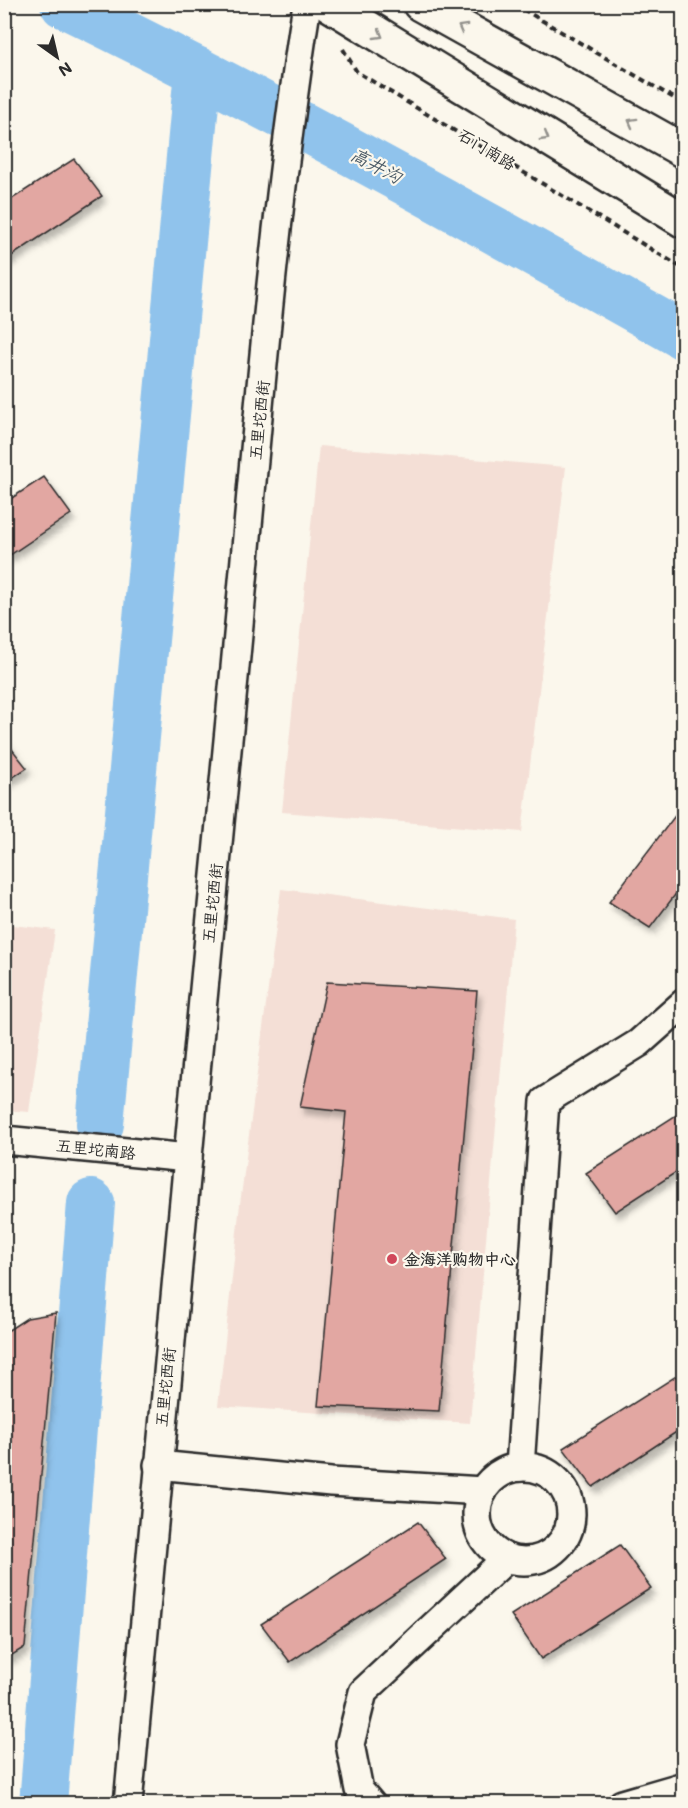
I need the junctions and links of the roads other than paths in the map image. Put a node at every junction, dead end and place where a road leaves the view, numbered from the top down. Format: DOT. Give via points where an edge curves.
graph roads {
  1 [pos="307,4"];
  2 [pos="329,4"];
  3 [pos="420,4"];
  4 [pos="684,151"];
  5 [pos="684,221"];
  6 [pos="684,1003"];
  7 [pos="4,1140"];
  8 [pos="188,1158"];
  9 [pos="158,1465"];
  10 [pos="520,1467"];
  11 [pos="483,1491"];
  12 [pos="507,1558"];
  13 [pos="684,1786"];
  14 [pos="128,1803"];
  15 [pos="370,1803"];
  16 [pos="622,1803"];
  1 -- 8 [label="street, 五里坨西街" via="283,186"];
  2 -- 5 [label="main road, one-way"];
  4 -- 3 [label="main road, one-way"];
  6 -- 10 [label="street" via="639,1043 545,1101"];
  7 -- 8 [label="street, 五里坨南路"];
  8 -- 9 [label="street, 五里坨西街"];
  9 -- 11 [label="street" via="331,1482"];
  9 -- 14 [label="street, 五里坨西街"];
  10 -- 11 [label="street" via="499,1474"];
  10 -- 12 [label="street" via="550,1474 565,1491 571,1513 569,1528 562,1542 537,1559"];
  11 -- 12 [label="street" via="477,1506 483,1537"];
  12 -- 15 [label="street" via="363,1692 350,1744 359,1790"];
  13 -- 16 [label="street"];
}
